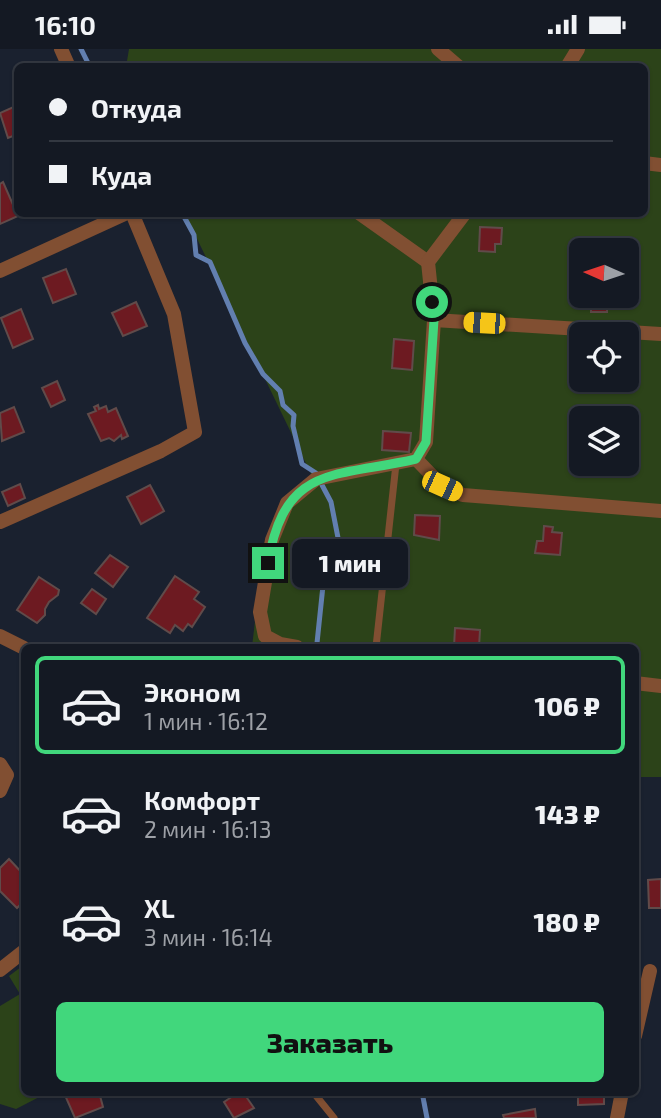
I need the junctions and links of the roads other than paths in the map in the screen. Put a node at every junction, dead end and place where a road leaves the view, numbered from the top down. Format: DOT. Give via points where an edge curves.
graph roads {
  1 [pos="438,49"];
  2 [pos="454,63"];
  3 [pos="121,217"];
  4 [pos="132,217"];
  5 [pos="365,217"];
  6 [pos="462,217"];
  7 [pos="428,262"];
  8 [pos="0,271"];
  9 [pos="434,320"];
  10 [pos="661,334"];
  11 [pos="416,459"];
  12 [pos="396,463"];
  13 [pos="661,511"];
  14 [pos="0,522"];
  15 [pos="0,636"];
  16 [pos="280,644"];
  17 [pos="376,644"];
  18 [pos="21,646"];
  19 [pos="639,683"];
  20 [pos="661,686"];
  21 [pos="0,764"];
  22 [pos="0,791"];
  23 [pos="21,953"];
  24 [pos="0,970"];
  25 [pos="650,971"];
  26 [pos="639,1019"];
  27 [pos="316,1096"];
  28 [pos="621,1096"];
  29 [pos="334,1118"];
  30 [pos="617,1118"];
  1 -- 2 [label="street"];
  3 -- 8 [label="street"];
  4 -- 14 [label="street" via="174,314 195,432"];
  5 -- 7 [label="street"];
  6 -- 7 [label="street"];
  7 -- 9 [label="street"];
  9 -- 10 [label="street"];
  9 -- 11 [label="street" via="426,442"];
  11 -- 12 [label="street"];
  11 -- 13 [label="street" via="442,486 463,495"];
  12 -- 16 [label="street" via="316,479 287,503 272,540 260,612 265,636"];
  12 -- 17 [label="lane"];
  15 -- 18 [label="street"];
  19 -- 20 [label="street"];
  21 -- 22 [label="street" via="7,775"];
  23 -- 24 [label="street"];
  25 -- 26 [label="street"];
  27 -- 29 [label="lane"];
  28 -- 30 [label="street"];
}
